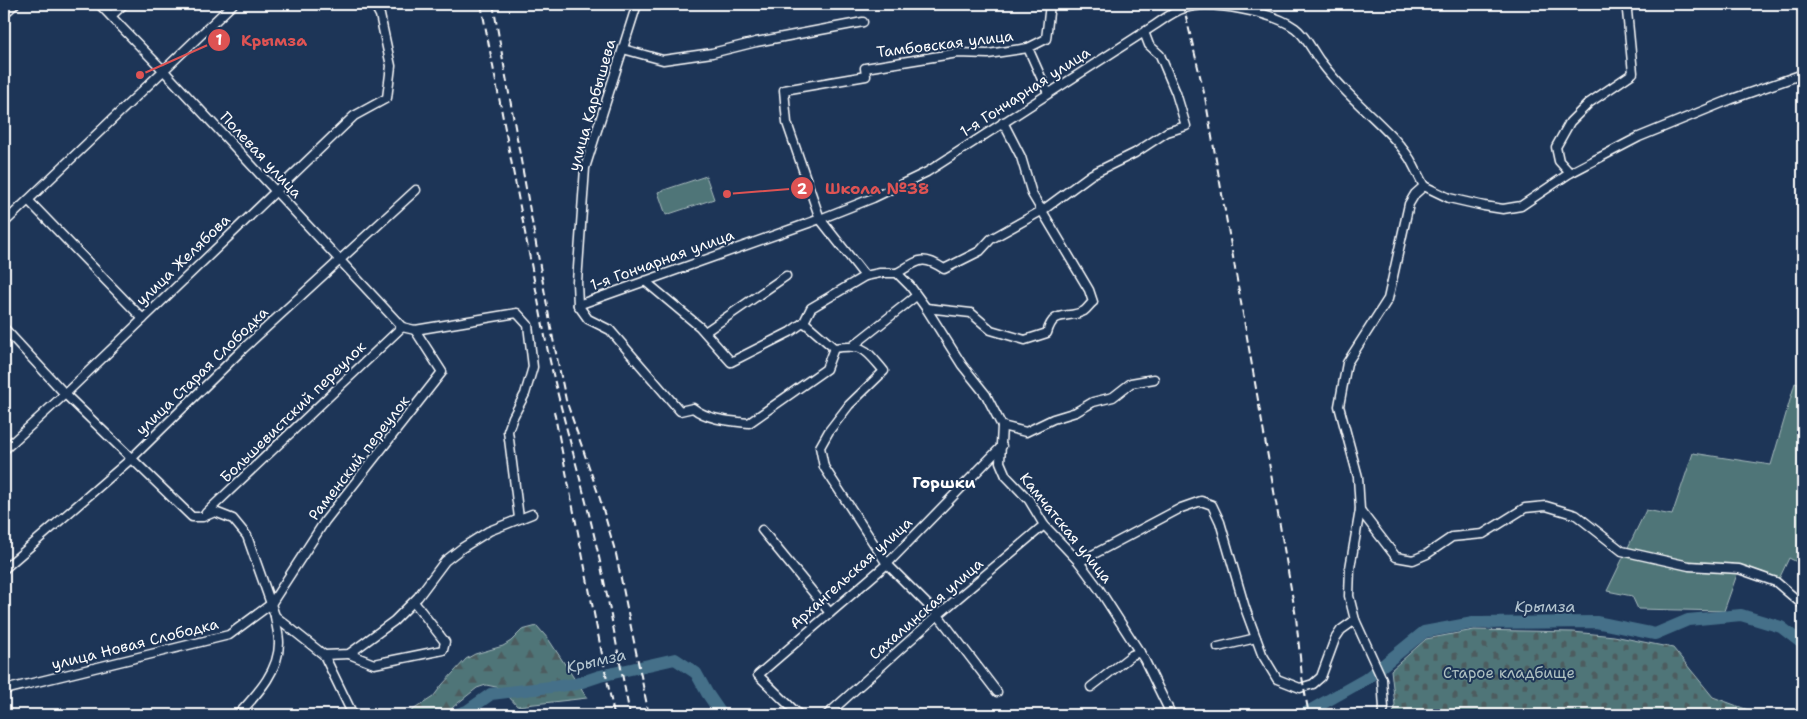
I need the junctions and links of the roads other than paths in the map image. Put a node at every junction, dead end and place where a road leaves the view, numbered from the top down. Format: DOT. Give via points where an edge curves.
graph roads {
  1 [pos="15,4"];
  2 [pos="99,4"];
  3 [pos="124,4"];
  4 [pos="233,4"];
  5 [pos="374,4"];
  6 [pos="637,4"];
  7 [pos="1050,4"];
  8 [pos="1629,4"];
  9 [pos="4,14"];
  10 [pos="111,16"];
  11 [pos="863,22"];
  12 [pos="1144,32"];
  13 [pos="1028,48"];
  14 [pos="623,49"];
  15 [pos="164,70"];
  16 [pos="1803,74"];
  17 [pos="1048,93"];
  18 [pos="1003,122"];
  19 [pos="1570,173"];
  20 [pos="1424,186"];
  21 [pos="416,190"];
  22 [pos="275,191"];
  23 [pos="28,200"];
  24 [pos="1042,210"];
  25 [pos="820,219"];
  26 [pos="4,223"];
  27 [pos="339,260"];
  28 [pos="897,273"];
  29 [pos="786,276"];
  30 [pos="865,276"];
  31 [pos="645,281"];
  32 [pos="916,296"];
  33 [pos="578,305"];
  34 [pos="926,308"];
  35 [pos="143,319"];
  36 [pos="804,322"];
  37 [pos="402,327"];
  38 [pos="4,328"];
  39 [pos="415,330"];
  40 [pos="704,332"];
  41 [pos="854,346"];
  42 [pos="834,348"];
  43 [pos="1154,380"];
  44 [pos="65,394"];
  45 [pos="1002,426"];
  46 [pos="1002,446"];
  47 [pos="4,450"];
  48 [pos="132,458"];
  49 [pos="1360,510"];
  50 [pos="532,514"];
  51 [pos="203,516"];
  52 [pos="519,518"];
  53 [pos="1044,525"];
  54 [pos="762,530"];
  55 [pos="1079,562"];
  56 [pos="887,564"];
  57 [pos="4,569"];
  58 [pos="414,602"];
  59 [pos="271,604"];
  60 [pos="1803,605"];
  61 [pos="830,613"];
  62 [pos="938,615"];
  63 [pos="275,616"];
  64 [pos="1355,620"];
  65 [pos="1256,638"];
  66 [pos="1218,647"];
  67 [pos="1140,652"];
  68 [pos="350,654"];
  69 [pos="324,656"];
  70 [pos="1091,687"];
  71 [pos="4,690"];
  72 [pos="997,692"];
  73 [pos="1170,712"];
  74 [pos="238,715"];
  75 [pos="353,715"];
  76 [pos="799,715"];
  77 [pos="827,715"];
  78 [pos="1382,715"];
  1 -- 9 [label="street"];
  2 -- 10 [label="street, Полевая улица"];
  3 -- 10 [label="street"];
  4 -- 15 [label="street"];
  5 -- 22 [label="street, улица Желябова" via="380,15 391,66 387,98 354,116"];
  6 -- 14 [label="street, улица Карбышева"];
  7 -- 13 [label="street" via="1046,39"];
  8 -- 19 [label="street" via="1632,73 1589,103 1570,122 1556,147 1560,160"];
  10 -- 15 [label="street, Полевая улица"];
  11 -- 14 [label="street" via="663,60"];
  12 -- 17 [label="street, 1-я Гончарная улица"];
  12 -- 20 [label="street, 1-я Гончарная улица" via="1184,8 1199,5 1243,9 1294,28 1342,88 1409,158"];
  12 -- 24 [label="street" via="1149,46 1160,55 1186,126 1167,132 1135,153 1092,174"];
  13 -- 17 [label="street"];
  13 -- 25 [label="street, Тамбовская улица" via="988,54 958,53 866,68 866,76 784,90 787,123"];
  14 -- 33 [label="street, улица Карбышева" via="585,168"];
  15 -- 22 [label="street, Полевая улица"];
  15 -- 23 [label="street"];
  16 -- 19 [label="street" via="1639,137"];
  17 -- 18 [label="street, 1-я Гончарная улица"];
  18 -- 24 [label="street" via="1021,157 1032,194"];
  18 -- 25 [label="street, 1-я Гончарная улица" via="927,172"];
  19 -- 20 [label="street" via="1513,208 1484,206 1449,198"];
  20 -- 49 [label="street" via="1409,204 1388,299 1347,363 1339,406 1358,477"];
  21 -- 27 [label="street, улица Старая Слободка"];
  22 -- 27 [label="street, Полевая улица"];
  22 -- 35 [label="street, улица Желябова"];
  23 -- 26 [label="street"];
  23 -- 35 [label="street"];
  24 -- 28 [label="street" via="991,239 980,251 944,269 925,260"];
  24 -- 34 [label="street" via="1089,290 1093,302 1083,311 1058,316 1050,323 1047,333 1025,340 991,330 970,313"];
  25 -- 30 [label="street"];
  25 -- 31 [label="street, 1-я Гончарная улица"];
  27 -- 37 [label="street, Полевая улица"];
  27 -- 48 [label="street, улица Старая Слободка"];
  28 -- 30 [label="street"];
  28 -- 32 [label="street, Камчатская улица"];
  29 -- 40 [label="street"];
  30 -- 36 [label="street" via="811,308"];
  31 -- 33 [label="street, 1-я Гончарная улица"];
  31 -- 40 [label="street"];
  32 -- 34 [label="street, Камчатская улица"];
  32 -- 41 [label="street"];
  33 -- 42 [label="street" via="588,319 610,330 680,411 692,408 701,414 731,421 749,423 826,369"];
  34 -- 45 [label="street, Камчатская улица" via="962,365 986,395"];
  35 -- 44 [label="street, улица Желябова"];
  36 -- 40 [label="street" via="731,362"];
  36 -- 42 [label="street"];
  37 -- 39 [label="street"];
  37 -- 51 [label="street, Большевистский переулок"];
  38 -- 44 [label="street"];
  39 -- 52 [label="street" via="517,313 528,325 533,367 508,431"];
  39 -- 59 [label="street, Раменский переулок" via="442,372 325,522"];
  41 -- 42 [label="street"];
  41 -- 56 [label="street" via="867,350 884,371 849,404 820,447 824,467"];
  43 -- 45 [label="street" via="1131,383 1113,398 1094,402 1026,432"];
  44 -- 47 [label="street, улица Желябова"];
  44 -- 48 [label="street"];
  45 -- 46 [label="street, Камчатская улица"];
  46 -- 53 [label="street, Камчатская улица" via="1000,462 1006,476 1029,500"];
  46 -- 56 [label="street, Архангельская улица"];
  48 -- 51 [label="street" via="192,517"];
  48 -- 57 [label="street, улица Старая Слободка"];
  49 -- 60 [label="street" via="1396,557 1413,560 1452,537 1483,534 1525,508 1546,506 1576,515 1622,551 1688,566 1740,570 1776,582"];
  49 -- 64 [label="street" via="1350,568 1349,596"];
  50 -- 52 [label="street"];
  51 -- 59 [label="street" via="215,512 233,519 247,536"];
  52 -- 58 [label="street" via="489,531 445,561"];
  53 -- 55 [label="street, Камчатская улица"];
  53 -- 62 [label="street, Сахалинская улица"];
  54 -- 61 [label="street"];
  55 -- 65 [label="street" via="1181,508 1201,501 1212,505"];
  55 -- 67 [label="street, Камчатская улица"];
  56 -- 61 [label="street, Архангельская улица"];
  56 -- 62 [label="street"];
  58 -- 68 [label="street"];
  58 -- 68 [label="street" via="445,642 443,650 374,664"];
  59 -- 63 [label="street"];
  59 -- 71 [label="street, улица Новая Слободка" via="229,635"];
  61 -- 76 [label="street, Архангельская улица" via="758,675"];
  62 -- 72 [label="street"];
  62 -- 77 [label="street, Сахалинская улица"];
  63 -- 69 [label="street"];
  63 -- 74 [label="street" via="279,645 272,671"];
  64 -- 65 [label="street" via="1338,634 1320,676 1313,684 1300,688 1277,679"];
  64 -- 78 [label="street" via="1382,679"];
  65 -- 66 [label="street"];
  67 -- 70 [label="street"];
  67 -- 73 [label="street, Камчатская улица"];
  68 -- 69 [label="street"];
  69 -- 75 [label="street"];
}
